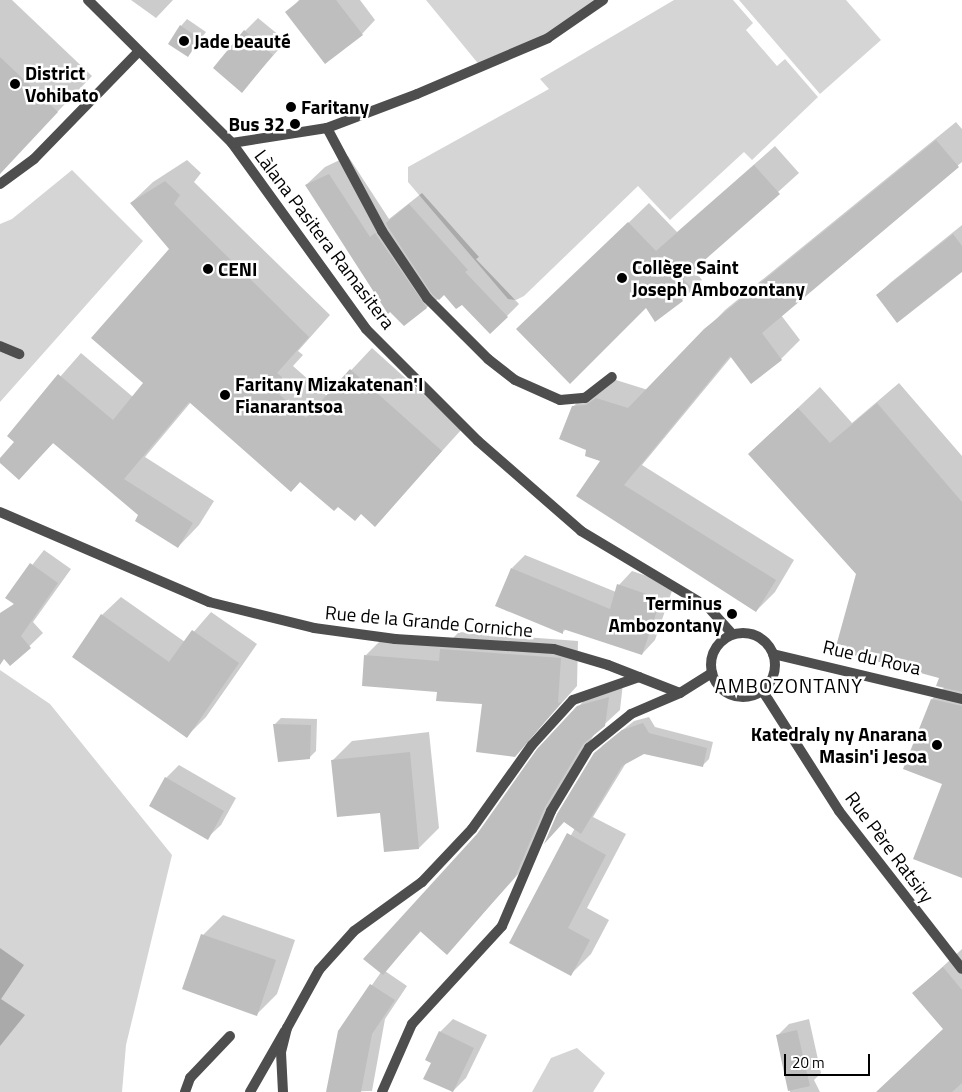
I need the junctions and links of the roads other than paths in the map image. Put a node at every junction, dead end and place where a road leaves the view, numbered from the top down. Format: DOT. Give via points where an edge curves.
graph roads {
  1 [pos="88,0"];
  2 [pos="603,0"];
  3 [pos="138,52"];
  4 [pos="327,128"];
  5 [pos="232,143"];
  6 [pos="2,182"];
  7 [pos="0,346"];
  8 [pos="19,354"];
  9 [pos="612,377"];
  10 [pos="0,512"];
  11 [pos="732,634"];
  12 [pos="774,654"];
  13 [pos="712,673"];
  14 [pos="639,677"];
  15 [pos="762,690"];
  16 [pos="680,693"];
  17 [pos="962,700"];
  18 [pos="962,970"];
  19 [pos="287,1028"];
  20 [pos="230,1036"];
  21 [pos="185,1092"];
  22 [pos="250,1092"];
  23 [pos="283,1092"];
  24 [pos="382,1092"];
  1 -- 3 [label="street, Làlana Pasitera Ramasitera"];
  2 -- 4 [label="street" via="548,38"];
  3 -- 5 [label="street, Làlana Pasitera Ramasitera"];
  3 -- 6 [label="street" via="34,159"];
  4 -- 5 [label="street"];
  4 -- 9 [label="street" via="382,231 427,298 488,359 514,380 560,400 585,398"];
  5 -- 11 [label="street, Làlana Pasitera Ramasitera" via="366,329 478,441 581,531 708,607"];
  7 -- 8 [label="street"];
  10 -- 14 [label="street, Rue de la Grande Corniche" via="209,602 314,628 395,639 554,649"];
  11 -- 12 [label="street" via="745,632 757,635 768,643"];
  11 -- 13 [label="street" via="713,654"];
  12 -- 15 [label="street" via="773,678"];
  12 -- 17 [label="street, Rue du Rova"];
  13 -- 15 [label="street" via="719,687 732,695 748,697"];
  13 -- 16 [label="street"];
  14 -- 16 [label="street, Rue de la Grande Corniche"];
  14 -- 19 [label="street" via="573,700 553,720 472,829 422,882 354,932 319,970"];
  15 -- 18 [label="street, Rue Père Ratsiry" via="839,811"];
  16 -- 24 [label="street" via="631,714 589,748 551,812 502,926 412,1024"];
  19 -- 22 [label="street"];
  19 -- 23 [label="street" via="281,1052"];
  20 -- 21 [label="street" via="190,1078"];
}
